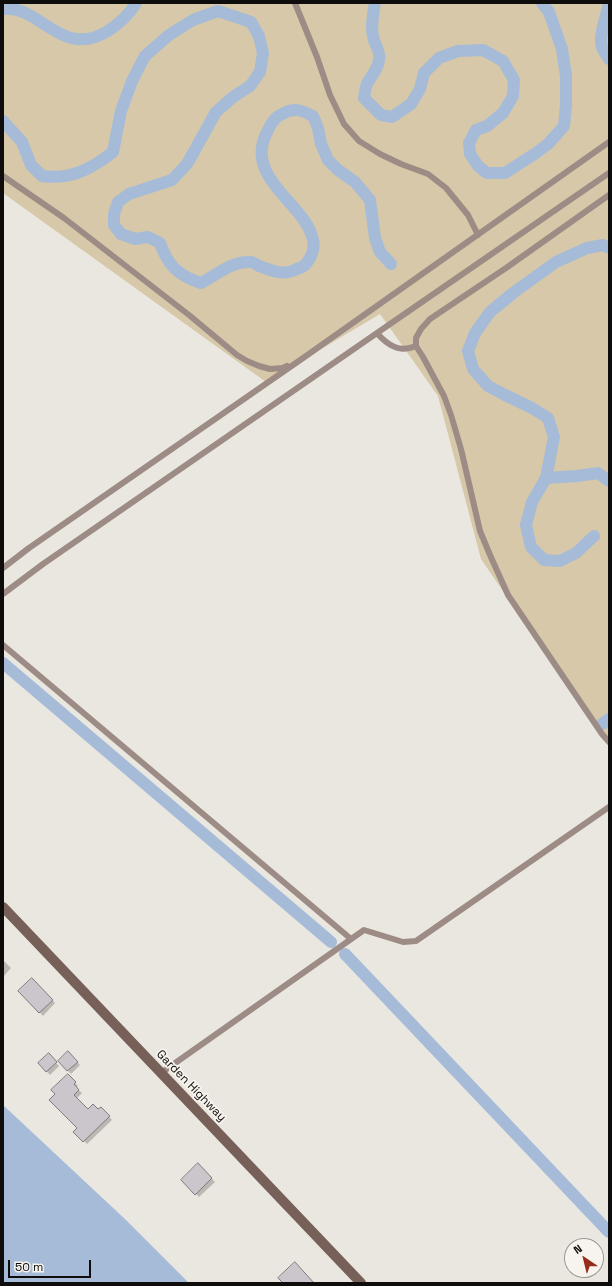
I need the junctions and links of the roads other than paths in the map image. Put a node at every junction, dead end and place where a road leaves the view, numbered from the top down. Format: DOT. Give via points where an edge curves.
graph roads {
  1 [pos="295,3"];
  2 [pos="609,142"];
  3 [pos="609,173"];
  4 [pos="3,176"];
  5 [pos="609,195"];
  6 [pos="478,235"];
  7 [pos="377,333"];
  8 [pos="416,346"];
  9 [pos="306,356"];
  10 [pos="3,568"];
  11 [pos="3,594"];
  12 [pos="3,645"];
  13 [pos="609,742"];
  14 [pos="609,807"];
  15 [pos="3,907"];
  16 [pos="351,939"];
  17 [pos="161,1073"];
  18 [pos="361,1283"];
  1 -- 6 [label="lane" via="330,95 344,124 359,141 380,154 428,174 446,188 468,215"];
  2 -- 6 [label="lane"];
  3 -- 7 [label="lane"];
  4 -- 9 [label="lane" via="64,218 247,361 270,369 283,368"];
  5 -- 8 [label="lane" via="430,319 416,338"];
  6 -- 9 [label="lane"];
  7 -- 8 [label="lane" via="384,342 393,347 409,349"];
  7 -- 11 [label="lane"];
  8 -- 13 [label="lane" via="451,415 480,531 508,595"];
  9 -- 10 [label="lane"];
  12 -- 16 [label="lane"];
  14 -- 16 [label="lane" via="416,941 403,942 364,930"];
  15 -- 17 [label="main road, Garden Highway"];
  16 -- 17 [label="lane"];
  17 -- 18 [label="main road, Garden Highway"];
}
